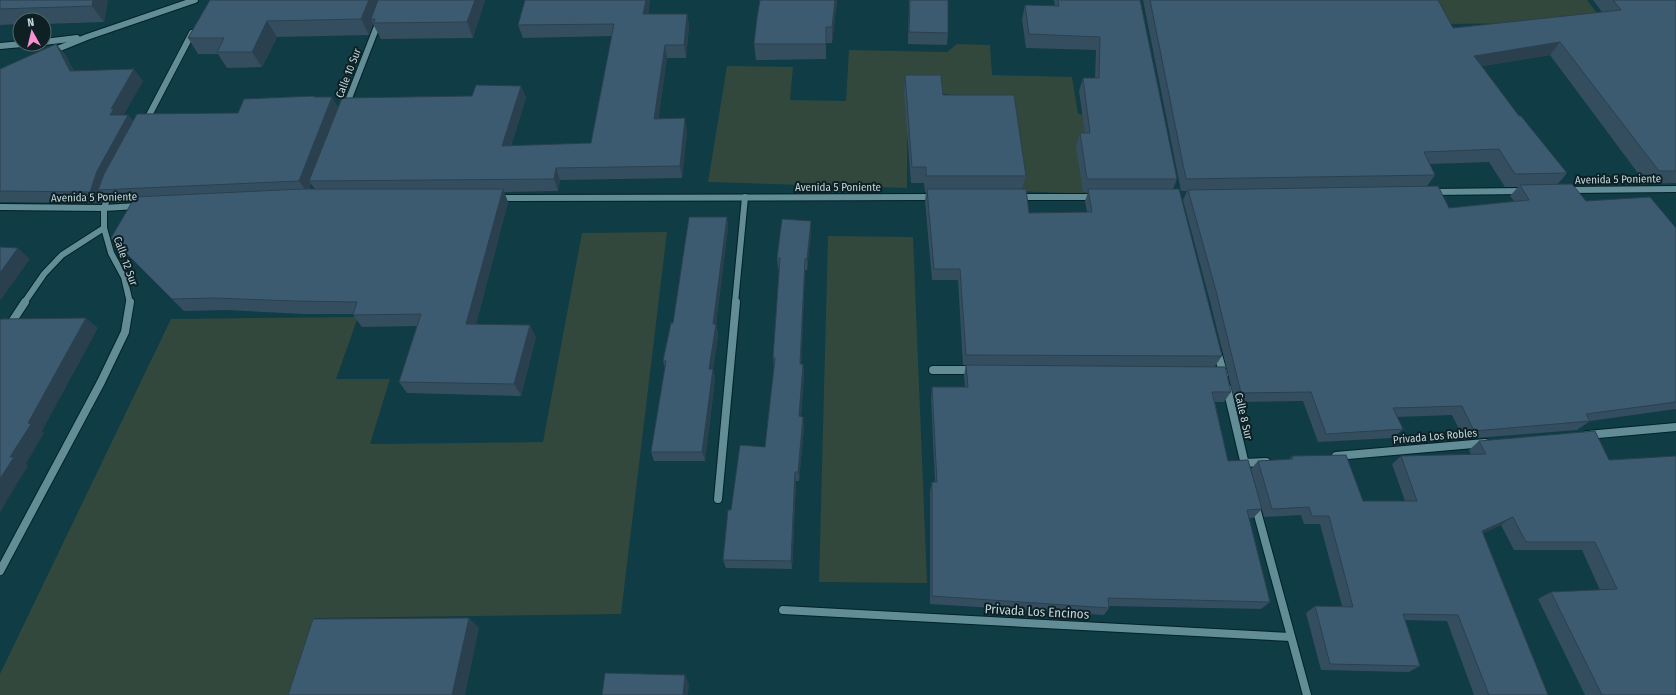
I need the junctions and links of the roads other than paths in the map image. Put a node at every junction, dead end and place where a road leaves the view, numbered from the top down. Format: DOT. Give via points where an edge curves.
graph roads {
  1 [pos="195,0"];
  2 [pos="381,15"];
  3 [pos="195,28"];
  4 [pos="87,38"];
  5 [pos="52,41"];
  6 [pos="12,45"];
  7 [pos="0,46"];
  8 [pos="44,55"];
  9 [pos="344,110"];
  10 [pos="141,130"];
  11 [pos="112,185"];
  12 [pos="1676,189"];
  13 [pos="1557,190"];
  14 [pos="1533,191"];
  15 [pos="1422,192"];
  16 [pos="1105,196"];
  17 [pos="745,197"];
  18 [pos="945,197"];
  19 [pos="1009,197"];
  20 [pos="492,198"];
  21 [pos="144,206"];
  22 [pos="0,207"];
  23 [pos="104,208"];
  24 [pos="104,228"];
  25 [pos="0,340"];
  26 [pos="1215,342"];
  27 [pos="933,370"];
  28 [pos="980,370"];
  29 [pos="1676,427"];
  30 [pos="1582,435"];
  31 [pos="1495,442"];
  32 [pos="1330,456"];
  33 [pos="1276,461"];
  34 [pos="1244,463"];
  35 [pos="1248,478"];
  36 [pos="1252,494"];
  37 [pos="718,499"];
  38 [pos="0,571"];
  39 [pos="783,610"];
  40 [pos="1291,637"];
  41 [pos="1307,695"];
  1 -- 4 [label="street"];
  2 -- 9 [label="street, Calle 10 Sur"];
  3 -- 10 [label="street"];
  4 -- 5 [label="street"];
  4 -- 8 [label="street"];
  6 -- 7 [label="street"];
  11 -- 23 [label="street, Calle 12 Sur"];
  12 -- 13 [label="street, Avenida 5 Poniente"];
  14 -- 15 [label="street"];
  16 -- 19 [label="street"];
  17 -- 18 [label="street, Avenida 5 Poniente"];
  17 -- 20 [label="street, Avenida 5 Poniente"];
  17 -- 37 [label="street"];
  21 -- 23 [label="street, Avenida 5 Poniente"];
  22 -- 23 [label="street, Avenida 5 Poniente"];
  23 -- 24 [label="street, Calle 12 Sur"];
  24 -- 25 [label="street" via="83,240 44,274"];
  24 -- 38 [label="street, Calle 12 Sur" via="111,253 124,277 130,302 125,332 102,382"];
  26 -- 34 [label="street, Calle 8 Sur" via="1219,372"];
  27 -- 28 [label="street"];
  29 -- 30 [label="street"];
  31 -- 32 [label="street, Privada Los Robles"];
  33 -- 34 [label="street"];
  34 -- 35 [label="street, Calle 8 Sur"];
  36 -- 40 [label="street"];
  39 -- 40 [label="street, Privada Los Encinos"];
  40 -- 41 [label="street"];
}
